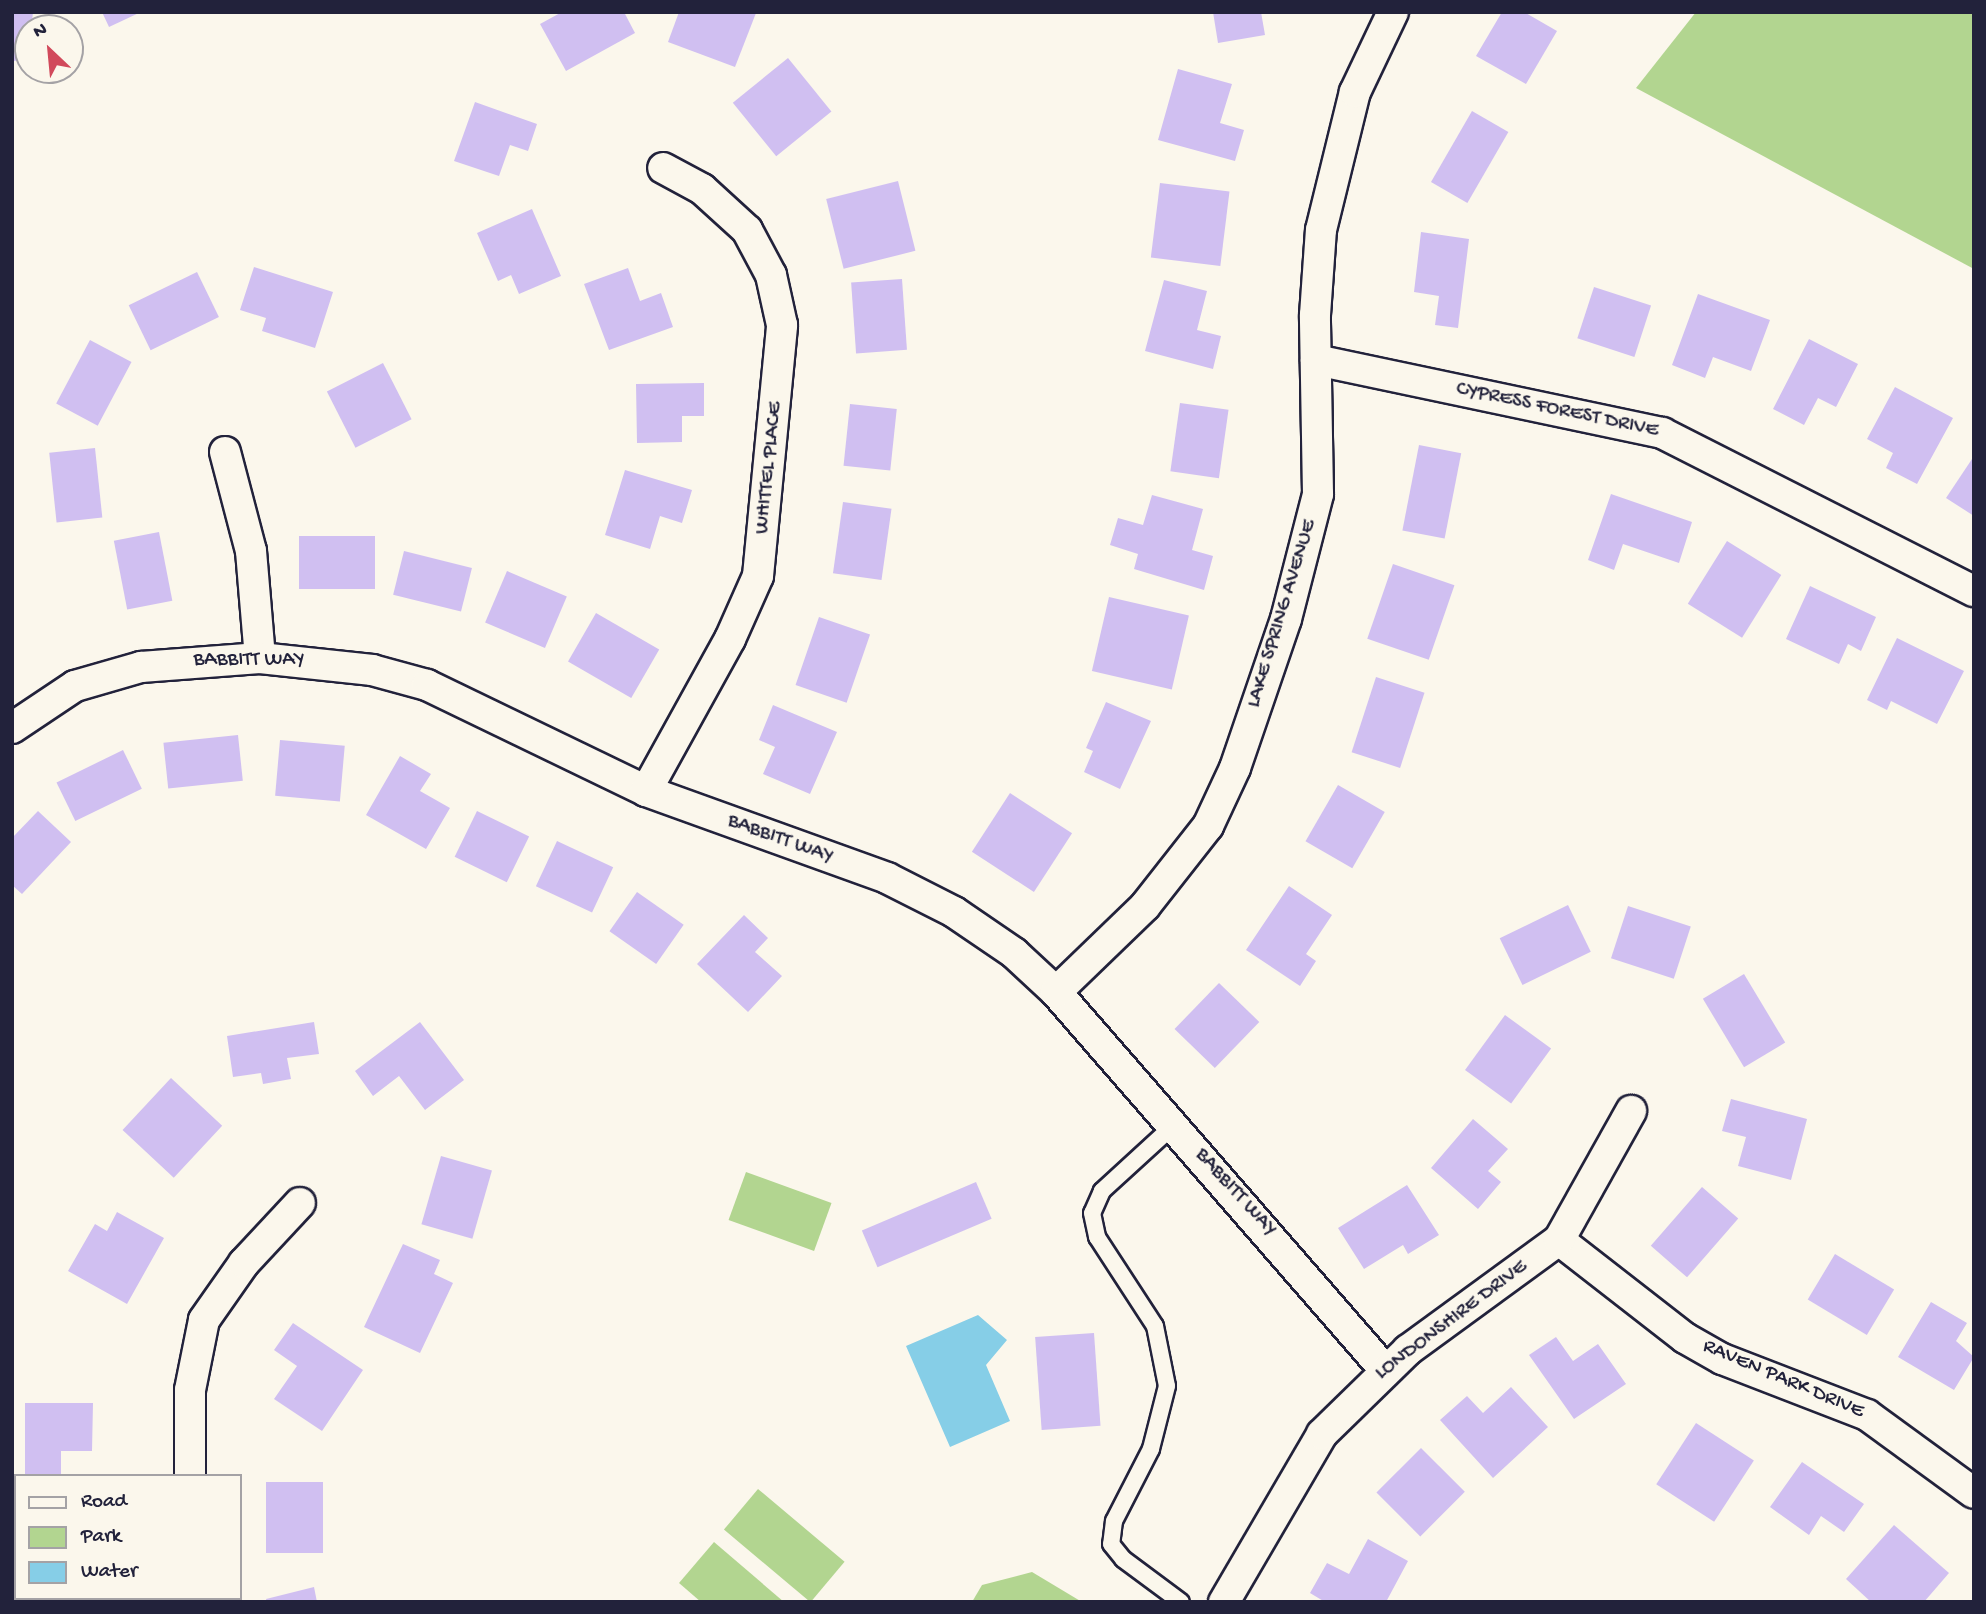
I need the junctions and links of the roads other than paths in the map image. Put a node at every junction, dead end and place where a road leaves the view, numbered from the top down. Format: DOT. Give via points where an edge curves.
graph roads {
  1 [pos="1393,12"];
  2 [pos="663,168"];
  3 [pos="1316,360"];
  4 [pos="225,452"];
  5 [pos="1974,591"];
  6 [pos="260,658"];
  7 [pos="12,728"];
  8 [pos="646,791"];
  9 [pos="1056,992"];
  10 [pos="1631,1111"];
  11 [pos="1174,1125"];
  12 [pos="300,1203"];
  13 [pos="1559,1240"];
  14 [pos="1385,1370"];
  15 [pos="190,1474"];
  16 [pos="1974,1493"];
  17 [pos="1181,1602"];
  18 [pos="1224,1602"];
  1 -- 3 [label="street, LAKE SPRING AVENUE" via="1355,92 1337,151 1316,275"];
  2 -- 8 [label="street, WHITTEL PLACE" via="702,189 747,230 771,275 782,325 758,576 730,639"];
  3 -- 5 [label="street, CYPRESS FOREST DRIVE" via="1662,433"];
  3 -- 9 [label="street, LAKE SPRING AVENUE" via="1318,494 1310,537 1235,768 1208,826 1181,866"];
  4 -- 6 [label="street" via="251,551"];
  6 -- 7 [label="street, BABBITT WAY" via="199,659 105,676 75,686"];
  6 -- 8 [label="street, BABBITT WAY" via="372,670 427,685"];
  8 -- 9 [label="street, BABBITT WAY" via="924,895 1014,953"];
  9 -- 11 [label="street, BABBITT WAY"];
  10 -- 13 [label="street, LONDONSHIRE DRIVE"];
  11 -- 14 [label="street, BABBITT WAY"];
  11 -- 17 [label="lane" via="1102,1191 1092,1213 1097,1237 1155,1326 1167,1386 1151,1449 1114,1521 1111,1544 1123,1559"];
  12 -- 15 [label="street" via="244,1263 204,1320 190,1390"];
  13 -- 14 [label="street, LONDONSHIRE DRIVE"];
  13 -- 16 [label="street, RAVEN PARK DRIVE" via="1685,1338 1722,1359 1867,1415"];
  14 -- 18 [label="street, LONDONSHIRE DRIVE" via="1322,1434"];
}
